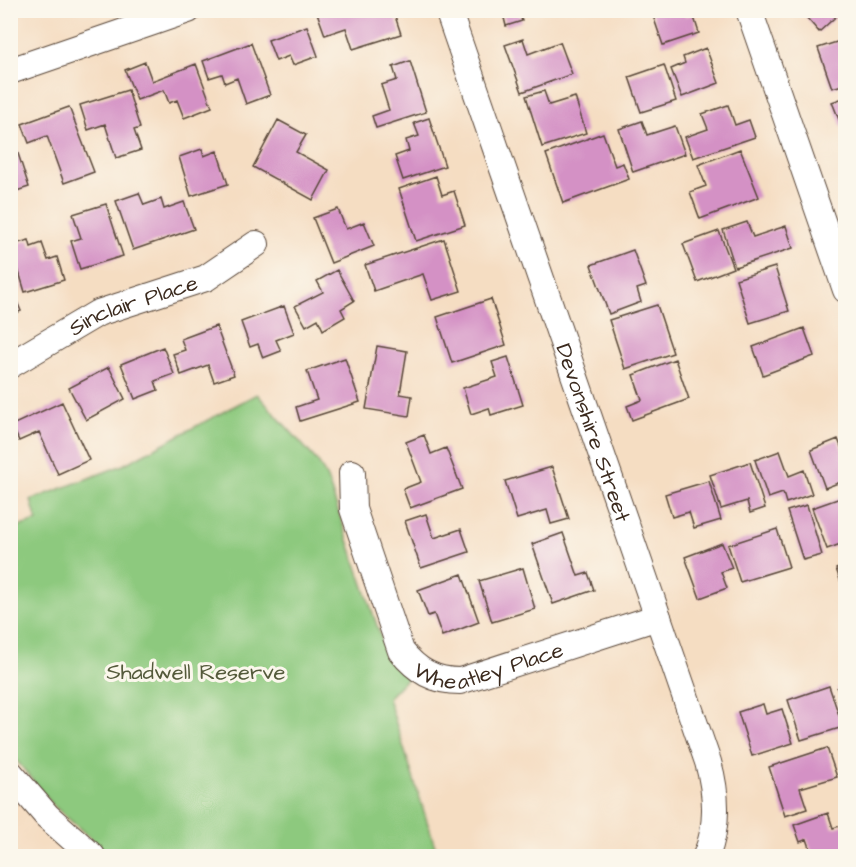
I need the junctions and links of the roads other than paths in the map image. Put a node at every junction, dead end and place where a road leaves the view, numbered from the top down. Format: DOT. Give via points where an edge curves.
graph roads {
  1 [pos="448,10"];
  2 [pos="749,10"];
  3 [pos="186,11"];
  4 [pos="10,71"];
  5 [pos="256,244"];
  6 [pos="846,290"];
  7 [pos="10,365"];
  8 [pos="352,473"];
  9 [pos="658,617"];
  10 [pos="10,773"];
  11 [pos="92,856"];
  12 [pos="706,856"];
  1 -- 9 [label="street, Devonshire Street"];
  2 -- 6 [label="street"];
  3 -- 4 [label="street"];
  5 -- 7 [label="street, Sinclair Place" via="206,278 98,313"];
  8 -- 9 [label="street, Wheatley Place" via="353,509 401,651 412,665 429,676 460,681"];
  9 -- 12 [label="street, Devonshire Street" via="714,783 715,822"];
  10 -- 11 [label="street" via="47,816"];
}
